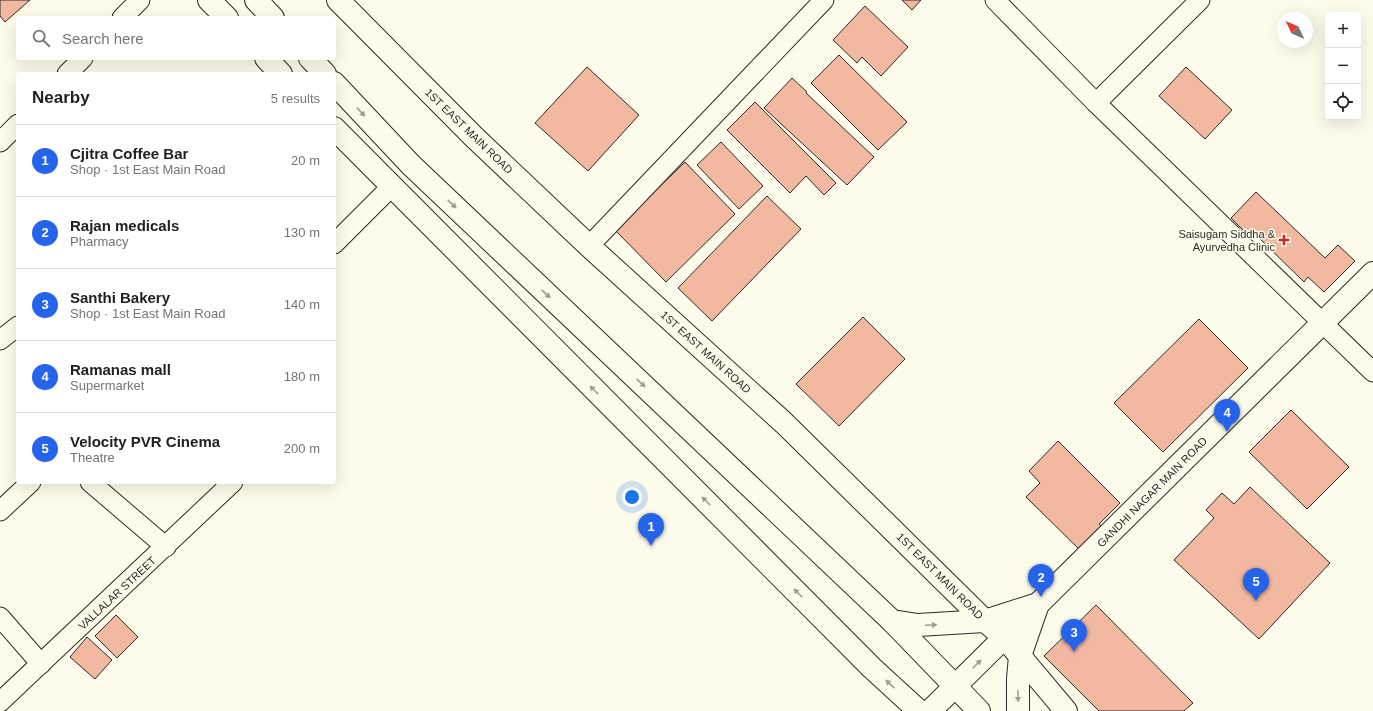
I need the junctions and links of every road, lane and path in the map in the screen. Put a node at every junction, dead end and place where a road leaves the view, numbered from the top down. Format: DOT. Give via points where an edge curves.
graph roads {
  1 [pos="140,0"];
  2 [pos="209,0"];
  3 [pos="256,0"];
  4 [pos="338,0"];
  5 [pos="824,0"];
  6 [pos="996,0"];
  7 [pos="1200,0"];
  8 [pos="124,16"];
  9 [pos="225,16"];
  10 [pos="271,16"];
  11 [pos="81,60"];
  12 [pos="268,60"];
  13 [pos="312,60"];
  14 [pos="69,72"];
  15 [pos="279,72"];
  16 [pos="324,72"];
  17 [pos="336,85"];
  18 [pos="1096,102"];
  19 [pos="16,126"];
  20 [pos="336,130"];
  21 [pos="0,142"];
  22 [pos="391,187"];
  23 [pos="336,242"];
  24 [pos="589,246"];
  25 [pos="1373,273"];
  26 [pos="1373,290"];
  27 [pos="16,328"];
  28 [pos="1328,328"];
  29 [pos="0,340"];
  30 [pos="1373,372"];
  31 [pos="29,484"];
  32 [pos="92,484"];
  33 [pos="231,484"];
  34 [pos="0,511"];
  35 [pos="166,547"];
  36 [pos="1038,604"];
  37 [pos="0,617"];
  38 [pos="892,621"];
  39 [pos="985,621"];
  40 [pos="1028,633"];
  41 [pos="1012,647"];
  42 [pos="41,664"];
  43 [pos="963,701"];
  44 [pos="0,702"];
  45 [pos="919,711"];
  46 [pos="930,711"];
  47 [pos="1018,711"];
  48 [pos="1066,711"];
  1 -- 8 [label="street"];
  2 -- 9 [label="main road"];
  3 -- 10 [label="main road"];
  4 -- 24 [label="main road, 1ST EAST MAIN ROAD" via="474,137"];
  5 -- 24 [label="street"];
  6 -- 18 [label="street"];
  7 -- 18 [label="street"];
  11 -- 14 [label="street"];
  12 -- 15 [label="main road"];
  13 -- 16 [label="main road"];
  17 -- 38 [label="main road, one-way" via="411,165"];
  18 -- 28 [label="street"];
  19 -- 21 [label="street"];
  20 -- 22 [label="main road"];
  22 -- 23 [label="street"];
  45 -- 22 [label="main road, one-way" via="872,668"];
  24 -- 39 [label="main road, 1ST EAST MAIN ROAD" via="784,423"];
  25 -- 28 [label="main road, GANDHI NAGAR MAIN ROAD"];
  26 -- 28 [label="main road"];
  27 -- 29 [label="street"];
  28 -- 30 [label="street"];
  28 -- 36 [label="main road, GANDHI NAGAR MAIN ROAD"];
  28 -- 40 [label="main road"];
  31 -- 34 [label="street"];
  32 -- 35 [label="street"];
  33 -- 35 [label="street, VALLALAR STREET"];
  35 -- 42 [label="street, VALLALAR STREET"];
  36 -- 39 [label="main road"];
  36 -- 40 [label="main road"];
  36 -- 41 [label="main road, GANDHI NAGAR MAIN ROAD"];
  37 -- 42 [label="street"];
  38 -- 39 [label="main road, one-way" via="918,625"];
  38 -- 43 [label="main road"];
  39 -- 41 [label="main road, 1ST EAST MAIN ROAD"];
  40 -- 41 [label="main road"];
  41 -- 43 [label="main road, GANDHI NAGAR MAIN ROAD"];
  41 -- 47 [label="main road, one-way" via="1018,679"];
  41 -- 48 [label="main road, 1ST EAST MAIN ROAD"];
  42 -- 44 [label="street, VALLALAR STREET"];
  43 -- 46 [label="main road, GANDHI NAGAR MAIN ROAD"];
}
